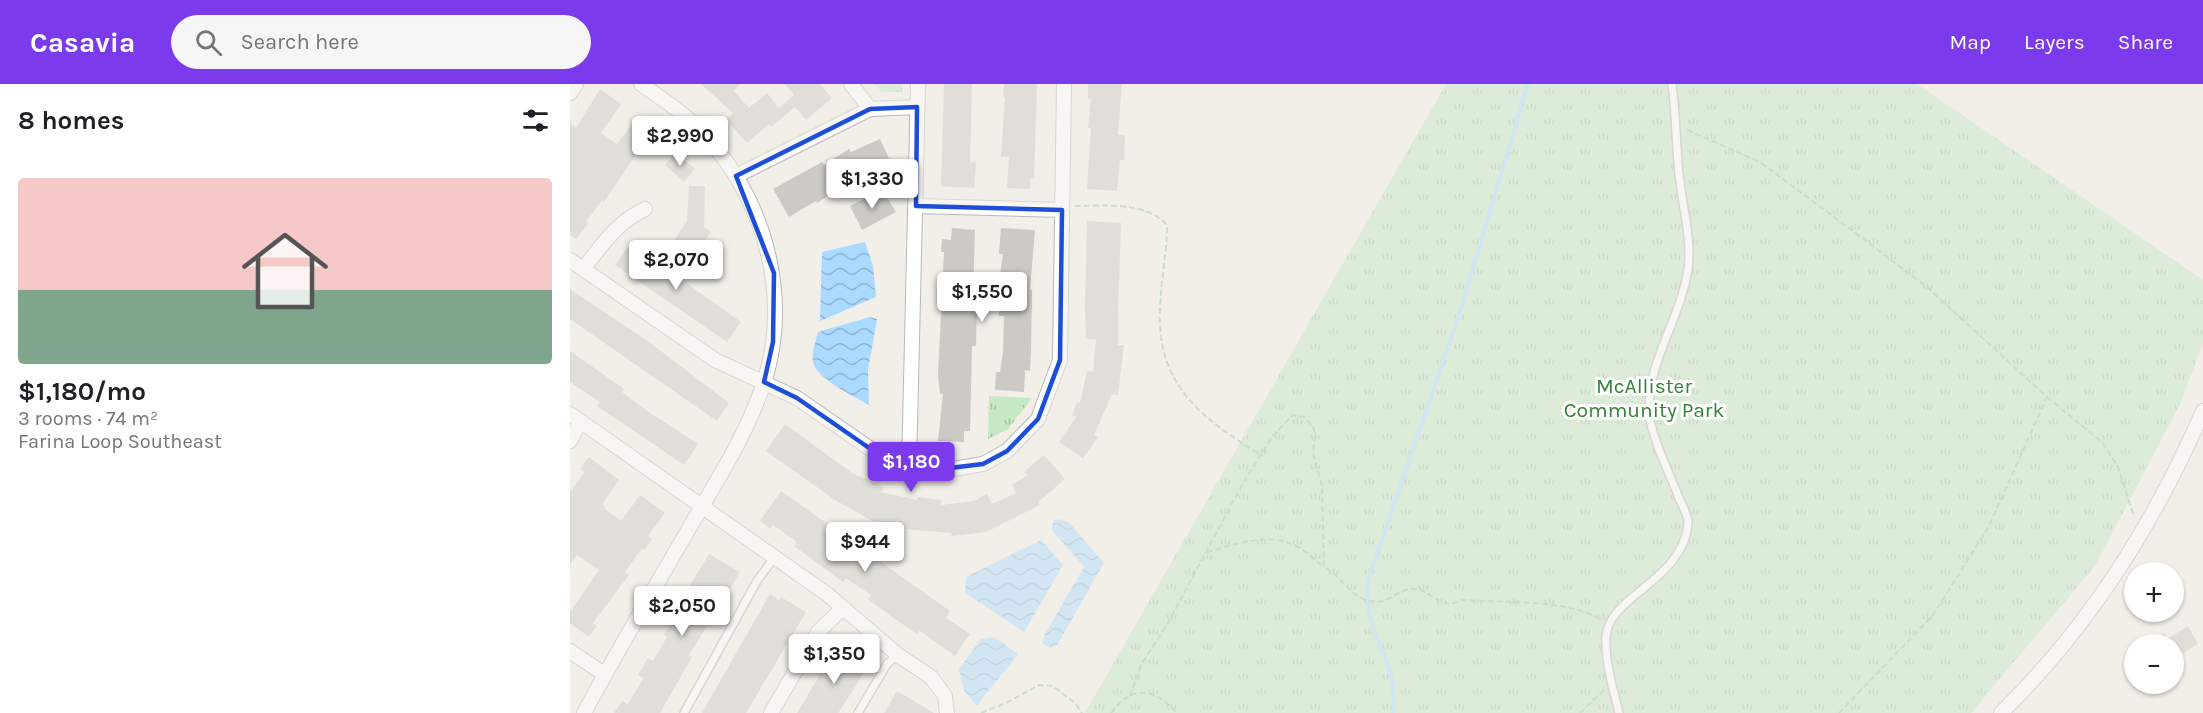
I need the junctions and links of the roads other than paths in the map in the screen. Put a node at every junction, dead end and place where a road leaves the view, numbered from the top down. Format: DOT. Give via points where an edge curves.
graph roads {
  1 [pos="576,84"];
  2 [pos="641,84"];
  3 [pos="851,84"];
  4 [pos="918,84"];
  5 [pos="1064,84"];
  6 [pos="1672,84"];
  7 [pos="570,93"];
  8 [pos="917,107"];
  9 [pos="870,109"];
  10 [pos="736,176"];
  11 [pos="916,206"];
  12 [pos="645,209"];
  13 [pos="1062,210"];
  14 [pos="570,260"];
  15 [pos="582,269"];
  16 [pos="764,382"];
  17 [pos="2203,411"];
  18 [pos="575,418"];
  19 [pos="570,441"];
  20 [pos="909,468"];
  21 [pos="702,505"];
  22 [pos="774,558"];
  23 [pos="842,609"];
  24 [pos="570,651"];
  25 [pos="898,655"];
  26 [pos="604,674"];
  27 [pos="584,713"];
  28 [pos="684,713"];
  29 [pos="771,713"];
  30 [pos="858,713"];
  31 [pos="947,713"];
  32 [pos="1619,713"];
  33 [pos="2001,713"];
  1 -- 7 [label="street"];
  2 -- 10 [label="street" via="700,129"];
  3 -- 9 [label="street"];
  4 -- 8 [label="street"];
  5 -- 13 [label="street"];
  6 -- 32 [label="lane" via="1688,267 1682,298 1654,374 1649,414 1688,520 1684,545 1674,562 1613,617 1606,636"];
  8 -- 9 [label="street"];
  8 -- 11 [label="street"];
  9 -- 10 [label="street"];
  10 -- 16 [label="street" via="767,246 774,273 776,314"];
  11 -- 13 [label="street"];
  11 -- 20 [label="street"];
  12 -- 15 [label="street" via="616,227"];
  13 -- 20 [label="street" via="1060,360 1038,419 1007,451 983,464 935,472"];
  14 -- 15 [label="street"];
  15 -- 16 [label="street" via="715,360"];
  16 -- 20 [label="street" via="797,398 885,459"];
  16 -- 21 [label="street" via="757,404"];
  17 -- 33 [label="street" via="2139,537 2066,640"];
  18 -- 19 [label="street"];
  18 -- 21 [label="street"];
  21 -- 22 [label="street"];
  21 -- 26 [label="street"];
  22 -- 23 [label="street"];
  22 -- 28 [label="lane" via="756,581"];
  23 -- 25 [label="street"];
  23 -- 29 [label="street" via="818,632"];
  24 -- 26 [label="street"];
  25 -- 30 [label="lane" via="887,664"];
  25 -- 31 [label="street" via="940,686"];
  26 -- 27 [label="street"];
}
